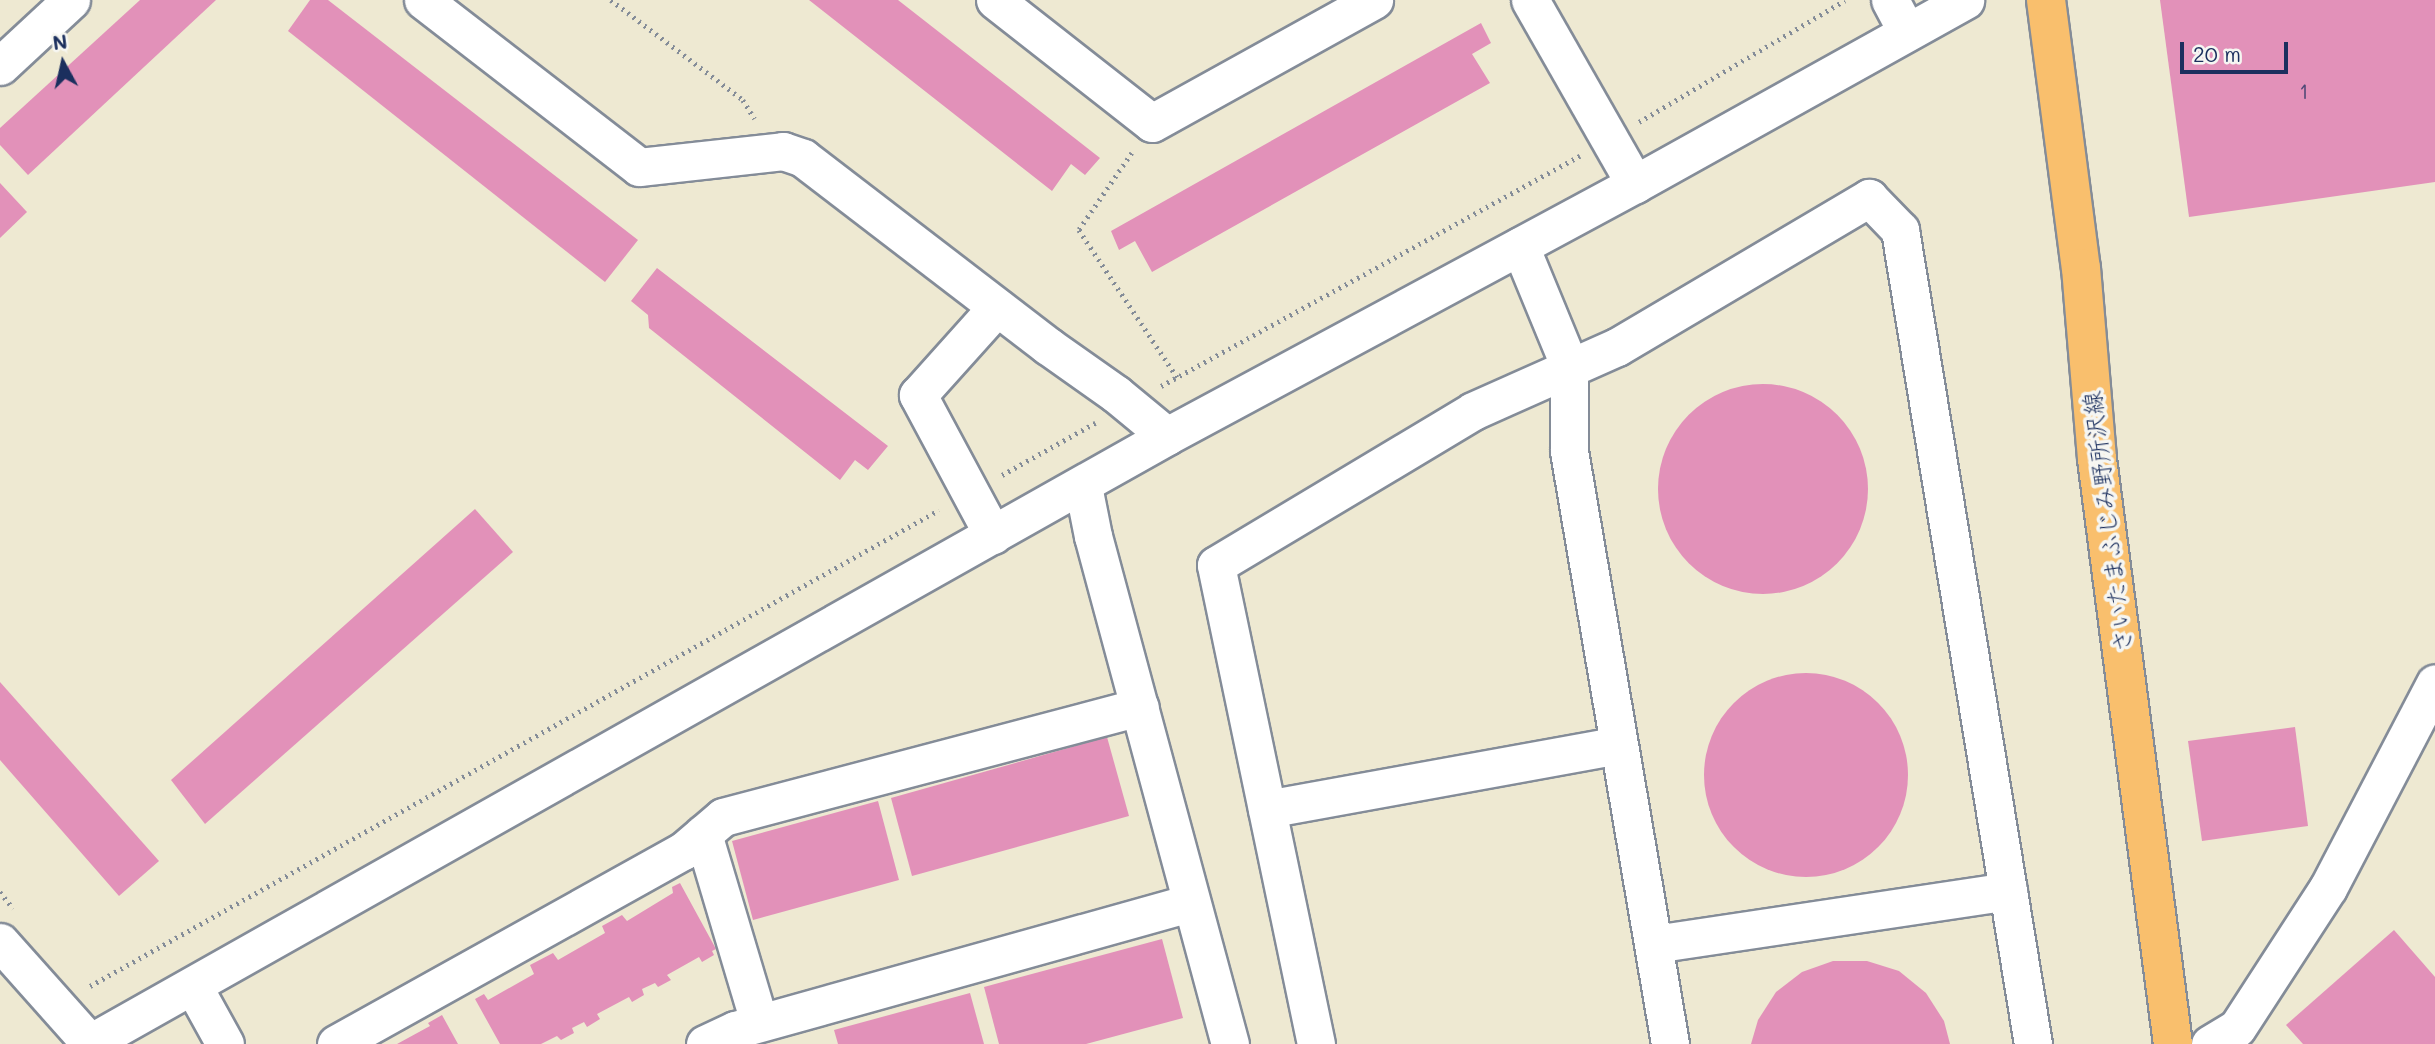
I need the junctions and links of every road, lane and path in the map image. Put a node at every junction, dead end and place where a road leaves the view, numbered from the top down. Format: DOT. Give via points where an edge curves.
graph roads {
  1 [pos="71,0"];
  2 [pos="424,0"];
  3 [pos="611,0"];
  4 [pos="995,0"];
  5 [pos="1374,0"];
  6 [pos="1530,0"];
  7 [pos="1890,0"];
  8 [pos="1965,0"];
  9 [pos="2046,0"];
  10 [pos="1908,32"];
  11 [pos="0,66"];
  12 [pos="1152,123"];
  13 [pos="761,154"];
  14 [pos="1635,184"];
  15 [pos="1520,246"];
  16 [pos="997,307"];
  17 [pos="1569,365"];
  18 [pos="1177,377"];
  19 [pos="1167,436"];
  20 [pos="1083,486"];
  21 [pos="993,535"];
  22 [pos="2435,683"];
  23 [pos="1140,706"];
  24 [pos="1618,745"];
  25 [pos="1267,809"];
  26 [pos="703,834"];
  27 [pos="2008,891"];
  28 [pos="1191,903"];
  29 [pos="0,942"];
  30 [pos="1654,944"];
  31 [pos="193,986"];
  32 [pos="735,1035"];
  33 [pos="89,1043"];
  34 [pos="225,1044"];
  35 [pos="336,1044"];
  36 [pos="1230,1044"];
  37 [pos="1316,1044"];
  38 [pos="1670,1044"];
  39 [pos="2033,1044"];
  40 [pos="2173,1044"];
  41 [pos="2210,1044"];
  1 -- 11 [label="street"];
  2 -- 13 [label="street" via="639,167"];
  3 -- 13 [label="path" via="743,100 755,120"];
  4 -- 12 [label="street"];
  5 -- 12 [label="street"];
  6 -- 14 [label="street"];
  7 -- 10 [label="street"];
  8 -- 10 [label="street"];
  9 -- 40 [label="main road, さいたまふじみ野所沢線" via="2081,268 2097,459"];
  10 -- 14 [label="street"];
  12 -- 18 [label="path" via="1079,230"];
  13 -- 16 [label="street" via="783,151 803,158"];
  14 -- 15 [label="street"];
  15 -- 17 [label="street"];
  15 -- 19 [label="street"];
  16 -- 19 [label="street"];
  16 -- 21 [label="street" via="918,395"];
  17 -- 24 [label="street" via="1569,451"];
  17 -- 25 [label="street" via="1473,411 1216,565"];
  17 -- 27 [label="street" via="1617,346 1869,198 1900,230"];
  19 -- 20 [label="street"];
  20 -- 21 [label="street"];
  20 -- 23 [label="street"];
  21 -- 31 [label="street"];
  22 -- 41 [label="street" via="2328,888 2237,1028"];
  23 -- 26 [label="street" via="723,817"];
  23 -- 28 [label="street"];
  24 -- 25 [label="street"];
  24 -- 30 [label="street"];
  25 -- 37 [label="street"];
  26 -- 32 [label="street"];
  26 -- 35 [label="street"];
  27 -- 30 [label="street"];
  27 -- 39 [label="street"];
  28 -- 32 [label="street"];
  28 -- 36 [label="street"];
  29 -- 33 [label="street"];
  30 -- 38 [label="street"];
  31 -- 33 [label="street"];
  31 -- 34 [label="street"];
}
